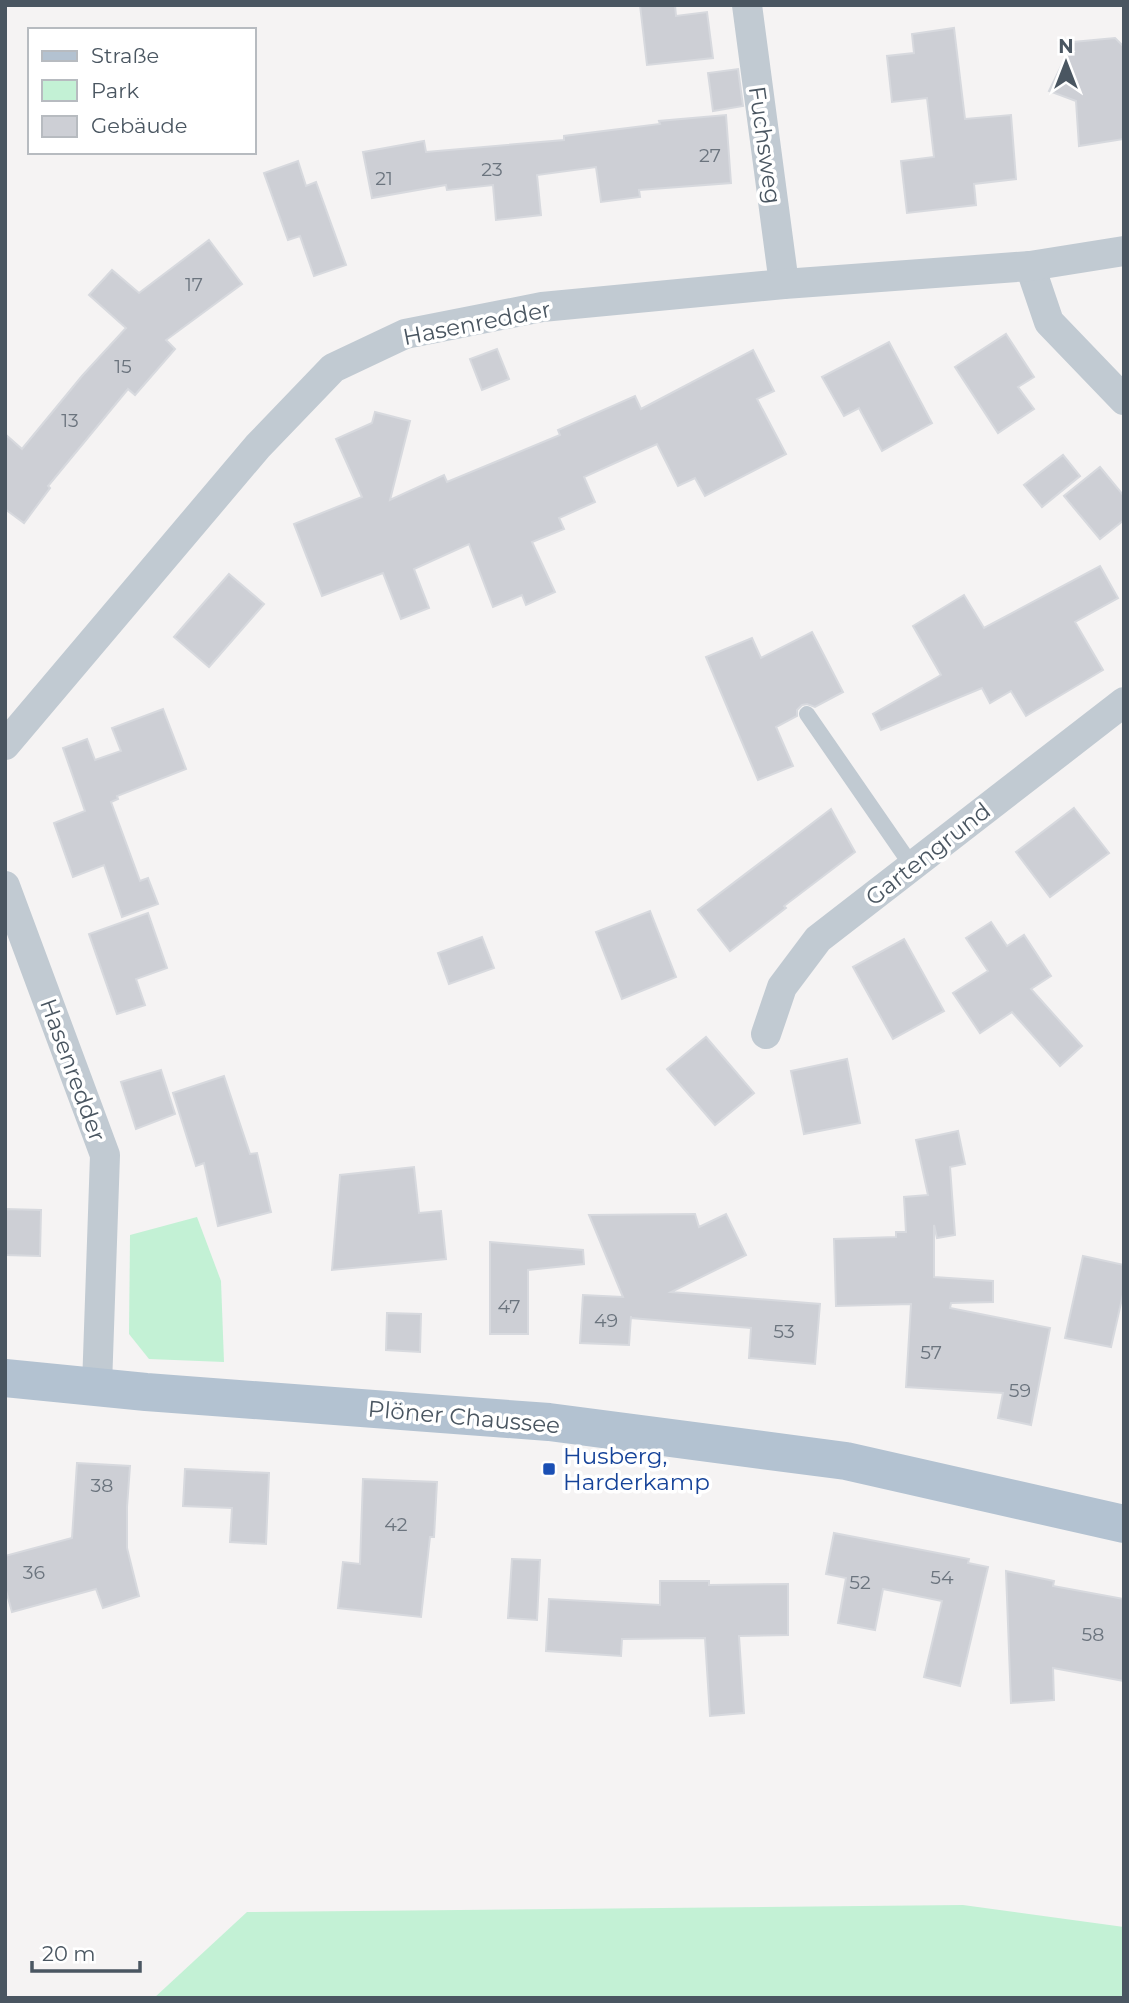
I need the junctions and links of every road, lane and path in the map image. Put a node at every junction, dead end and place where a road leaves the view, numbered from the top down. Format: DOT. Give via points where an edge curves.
graph roads {
  1 [pos="747,5"];
  2 [pos="1124,251"];
  3 [pos="1030,266"];
  4 [pos="784,284"];
  5 [pos="1124,400"];
  6 [pos="1124,702"];
  7 [pos="807,714"];
  8 [pos="5,745"];
  9 [pos="912,866"];
  10 [pos="5,886"];
  11 [pos="766,1034"];
  12 [pos="5,1378"];
  13 [pos="97,1386"];
  14 [pos="1124,1524"];
  1 -- 4 [label="street, Fuchsweg"];
  2 -- 3 [label="street, Hasenredder"];
  3 -- 4 [label="street, Hasenredder"];
  3 -- 5 [label="street" via="1049,322"];
  4 -- 8 [label="street, Hasenredder" via="530,310 405,334 334,368 258,446"];
  6 -- 9 [label="street, Gartengrund"];
  7 -- 9 [label="lane"];
  9 -- 11 [label="street, Gartengrund" via="818,939 782,988"];
  10 -- 13 [label="street, Hasenredder" via="104,1156"];
  12 -- 13 [label="main road, Plöner Chaussee"];
  13 -- 14 [label="main road, Plöner Chaussee" via="549,1422 846,1461"];
}
